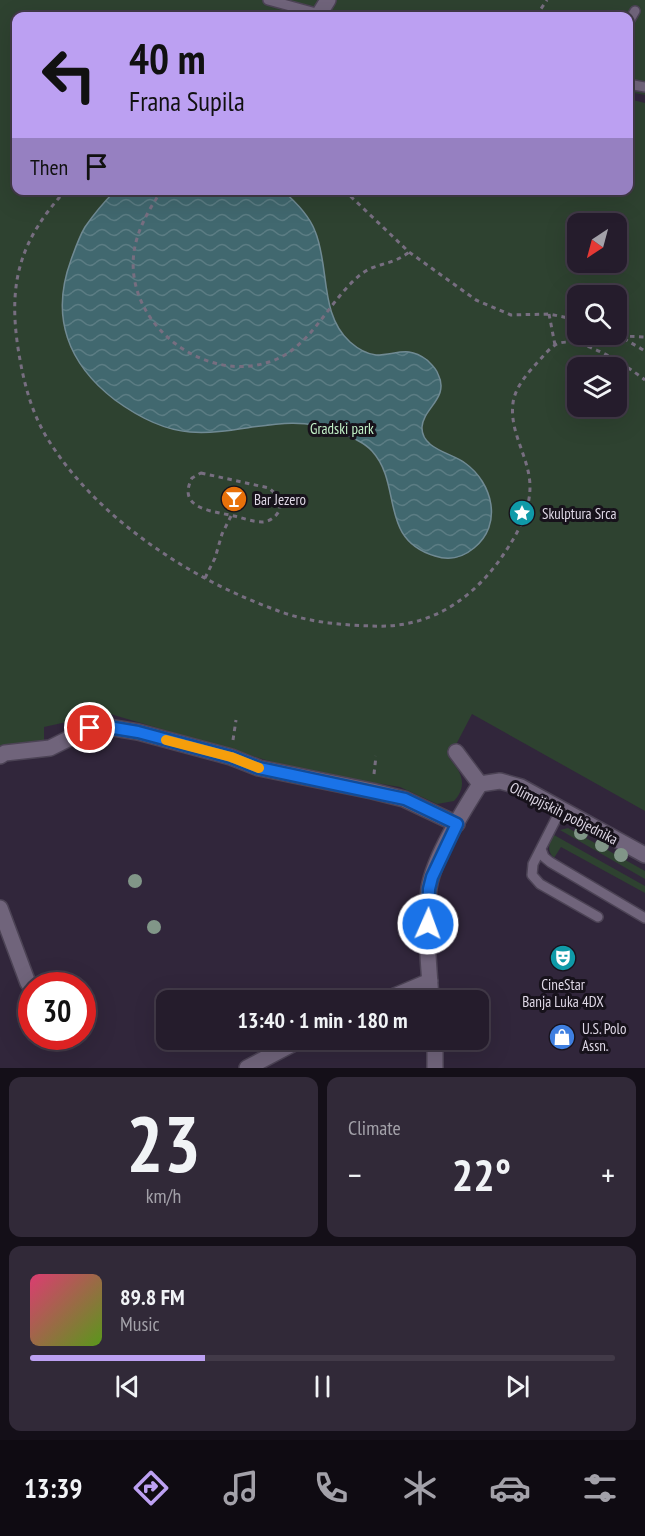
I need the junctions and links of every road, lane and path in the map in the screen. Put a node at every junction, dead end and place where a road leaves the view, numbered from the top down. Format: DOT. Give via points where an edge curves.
graph roads {
  1 [pos="268,0"];
  2 [pos="308,12"];
  3 [pos="635,12"];
  4 [pos="633,15"];
  5 [pos="62,195"];
  6 [pos="159,195"];
  7 [pos="349,195"];
  8 [pos="409,252"];
  9 [pos="549,314"];
  10 [pos="567,318"];
  11 [pos="627,336"];
  12 [pos="645,337"];
  13 [pos="627,340"];
  14 [pos="555,345"];
  15 [pos="645,351"];
  16 [pos="645,380"];
  17 [pos="233,514"];
  18 [pos="205,578"];
  19 [pos="236,720"];
  20 [pos="456,752"];
  21 [pos="0,756"];
  22 [pos="231,757"];
  23 [pos="480,784"];
  24 [pos="561,809"];
  25 [pos="457,824"];
  26 [pos="541,849"];
  27 [pos="645,855"];
  28 [pos="0,908"];
  29 [pos="598,916"];
  30 [pos="645,918"];
  31 [pos="24,972"];
  32 [pos="430,981"];
  33 [pos="409,990"];
  34 [pos="431,990"];
  35 [pos="281,1050"];
  36 [pos="435,1050"];
  37 [pos="246,1068"];
  38 [pos="435,1068"];
  1 -- 2 [label="lane"];
  3 -- 4 [label="lane"];
  5 -- 18 [label="path" via="38,225 15,282 16,334 32,407 48,439 89,491 155,548"];
  6 -- 8 [label="path" via="138,234 134,253 134,275 143,307 167,338 189,352 226,366 247,367 287,354 359,275"];
  7 -- 8 [label="path"];
  8 -- 9 [label="path" via="496,310 511,315"];
  9 -- 10 [label="path"];
  9 -- 14 [label="path"];
  11 -- 12 [label="path"];
  13 -- 15 [label="path"];
  14 -- 16 [label="path" via="585,346"];
  14 -- 18 [label="path" via="528,374 513,401 514,429 530,486 524,517 491,574 466,597 440,613 407,624 339,624 278,611"];
  17 -- 17 [label="path" via="268,521 278,514 279,497 269,488 201,473 192,477 188,493 194,504"];
  17 -- 18 [label="path"];
  19 -- 22 [label="path"];
  20 -- 23 [label="street"];
  21 -- 22 [label="street" via="50,748 90,728 114,728"];
  22 -- 25 [label="street" via="259,768 405,799"];
  23 -- 24 [label="street, Olimpijskih pobjednika" via="510,783"];
  23 -- 25 [label="street"];
  24 -- 26 [label="lane"];
  24 -- 27 [label="street, Olimpijskih pobjednika"];
  25 -- 32 [label="street" via="429,889"];
  26 -- 29 [label="lane" via="532,869 535,879"];
  26 -- 30 [label="lane" via="550,862"];
  28 -- 31 [label="street"];
  32 -- 33 [label="street"];
  32 -- 34 [label="street"];
  35 -- 37 [label="street"];
  36 -- 38 [label="street"];
}
